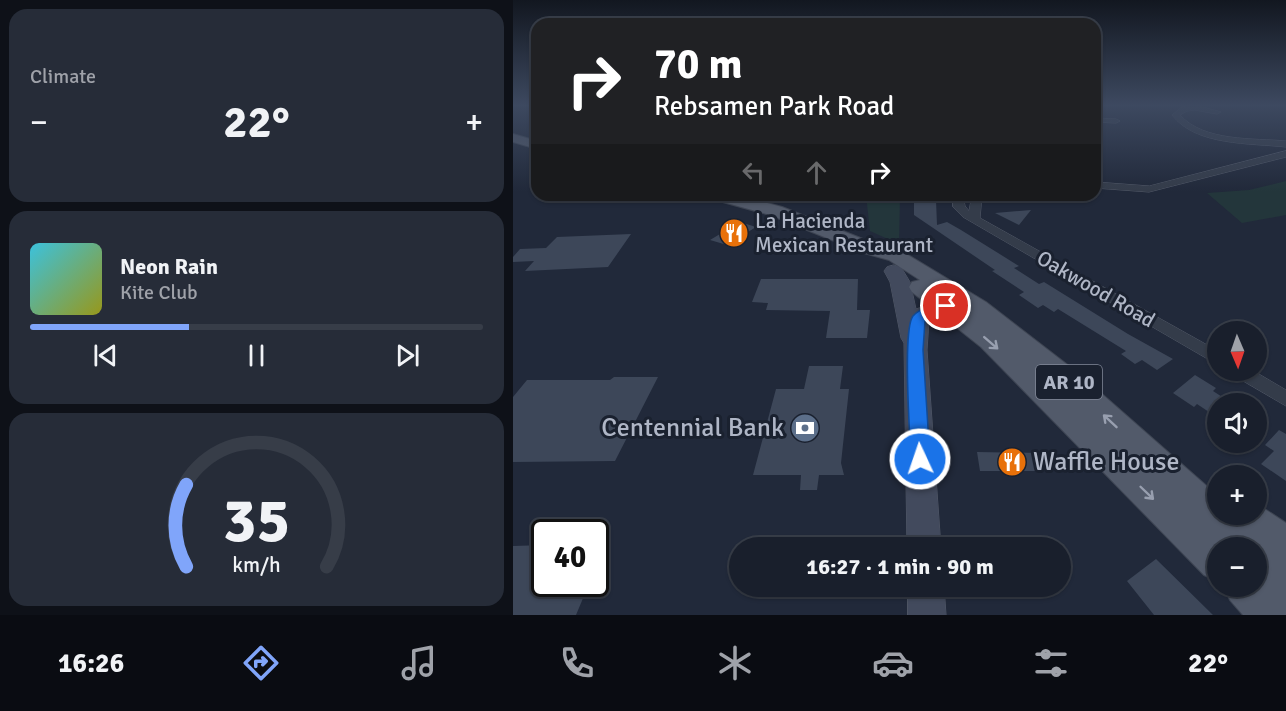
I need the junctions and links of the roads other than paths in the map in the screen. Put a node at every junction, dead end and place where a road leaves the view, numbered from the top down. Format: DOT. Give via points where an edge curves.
graph roads {
  1 [pos="1209,134"];
  2 [pos="513,138"];
  3 [pos="531,143"];
  4 [pos="1286,144"];
  5 [pos="1286,154"];
  6 [pos="1101,179"];
  7 [pos="1174,181"];
  8 [pos="1101,186"];
  9 [pos="740,201"];
  10 [pos="959,201"];
  11 [pos="976,201"];
  12 [pos="974,219"];
  13 [pos="871,249"];
  14 [pos="894,271"];
  15 [pos="946,306"];
  16 [pos="915,350"];
  17 [pos="1207,353"];
  18 [pos="1256,381"];
  19 [pos="1286,399"];
  20 [pos="1183,484"];
  21 [pos="1207,497"];
  22 [pos="1256,525"];
  23 [pos="924,537"];
  24 [pos="1234,537"];
  25 [pos="1286,546"];
  26 [pos="1207,550"];
  27 [pos="1267,568"];
  28 [pos="1286,586"];
  29 [pos="926,597"];
  30 [pos="1255,597"];
  31 [pos="927,615"];
  32 [pos="1273,615"];
  1 -- 4 [label="street"];
  2 -- 3 [label="main road"];
  5 -- 7 [label="street"];
  6 -- 7 [label="street" via="1136,183"];
  7 -- 8 [label="street" via="1143,190"];
  9 -- 13 [label="main road, AR 10" via="784,214"];
  10 -- 12 [label="street, Oakwood Road" via="959,207"];
  11 -- 12 [label="street"];
  12 -- 17 [label="street, Oakwood Road"];
  13 -- 14 [label="main road, AR 10"];
  20 -- 13 [label="main road, AR 10, one-way" via="987,314 906,261"];
  14 -- 15 [label="main road, AR 10"];
  14 -- 16 [label="street"];
  15 -- 16 [label="street" via="926,312 918,320"];
  15 -- 26 [label="main road, AR 10, one-way" via="1018,367"];
  16 -- 23 [label="street"];
  18 -- 19 [label="street"];
  20 -- 21 [label="main road"];
  20 -- 24 [label="main road, AR 10"];
  22 -- 25 [label="main road"];
  27 -- 28 [label="main road"];
  29 -- 31 [label="street"];
  30 -- 32 [label="main road"];
}
